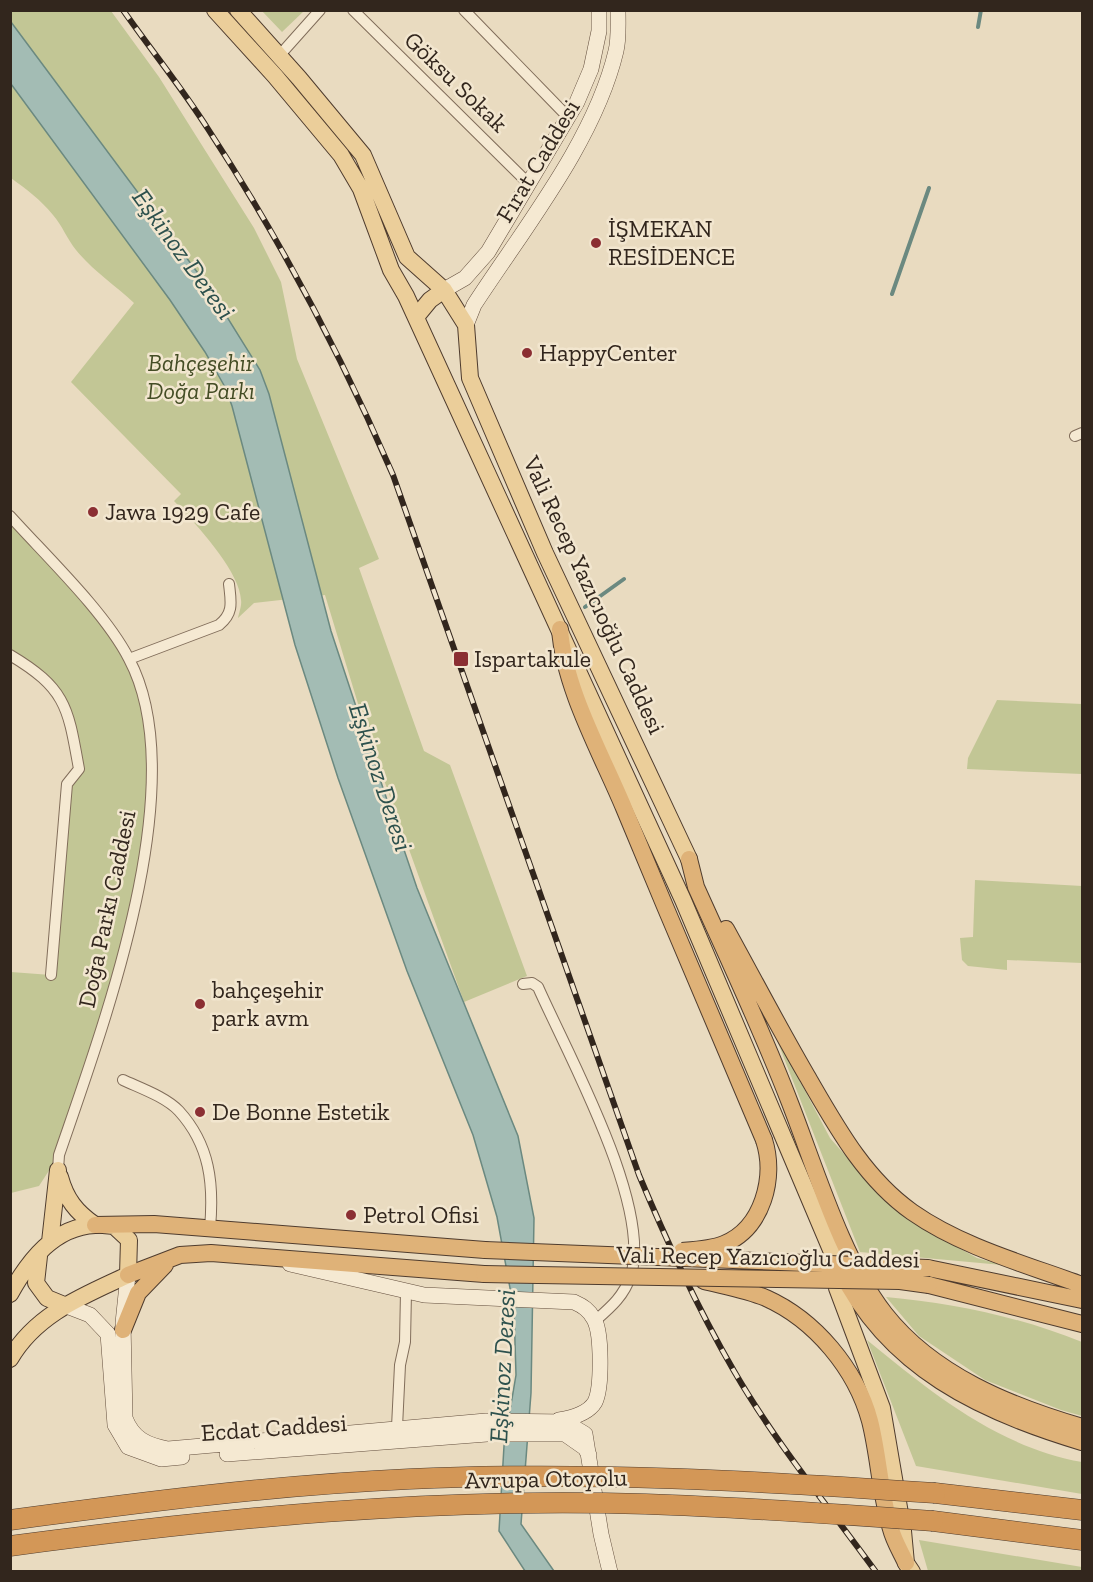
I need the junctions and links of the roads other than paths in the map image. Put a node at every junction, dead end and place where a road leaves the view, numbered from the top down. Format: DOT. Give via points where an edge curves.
graph roads {
  1 [pos="215,10"];
  2 [pos="238,10"];
  3 [pos="320,10"];
  4 [pos="352,10"];
  5 [pos="464,10"];
  6 [pos="599,10"];
  7 [pos="618,10"];
  8 [pos="279,56"];
  9 [pos="567,116"];
  10 [pos="529,184"];
  11 [pos="444,290"];
  12 [pos="416,317"];
  13 [pos="466,325"];
  14 [pos="466,347"];
  15 [pos="437,363"];
  16 [pos="10,516"];
  17 [pos="229,584"];
  18 [pos="560,629"];
  19 [pos="10,655"];
  20 [pos="129,659"];
  21 [pos="690,859"];
  22 [pos="51,975"];
  23 [pos="523,984"];
  24 [pos="123,1080"];
  25 [pos="58,1170"];
  26 [pos="98,1225"];
  27 [pos="210,1228"];
  28 [pos="47,1244"];
  29 [pos="640,1255"];
  30 [pos="252,1256"];
  31 [pos="834,1257"];
  32 [pos="172,1258"];
  33 [pos="128,1275"];
  34 [pos="929,1276"];
  35 [pos="701,1280"];
  36 [pos="1083,1285"];
  37 [pos="406,1292"];
  38 [pos="10,1294"];
  39 [pos="1083,1300"];
  40 [pos="64,1305"];
  41 [pos="596,1321"];
  42 [pos="1083,1324"];
  43 [pos="123,1330"];
  44 [pos="10,1359"];
  45 [pos="547,1425"];
  46 [pos="397,1427"];
  47 [pos="1083,1427"];
  48 [pos="486,1428"];
  49 [pos="1083,1442"];
  50 [pos="1083,1510"];
  51 [pos="10,1520"];
  52 [pos="1083,1540"];
  53 [pos="10,1546"];
  54 [pos="909,1567"];
  55 [pos="610,1572"];
  1 -- 12 [label="main road" via="341,155 362,189 391,270"];
  2 -- 8 [label="main road"];
  3 -- 8 [label="street"];
  4 -- 10 [label="street, Göksu Sokak"];
  5 -- 9 [label="street"];
  6 -- 9 [label="main road, Fırat Caddesi" via="591,69"];
  7 -- 13 [label="main road, Fırat Caddesi" via="616,49 603,94 584,136 474,305"];
  8 -- 11 [label="main road" via="363,155 408,257"];
  9 -- 10 [label="main road, Fırat Caddesi"];
  10 -- 11 [label="main road, Fırat Caddesi" via="488,252 465,278"];
  11 -- 12 [label="main road"];
  11 -- 13 [label="main road"];
  12 -- 15 [label="main road, Vali Recep Yazıcıoğlu Caddesi"];
  13 -- 14 [label="main road, Vali Recep Yazıcıoğlu Caddesi"];
  14 -- 15 [label="main road" via="449,365"];
  14 -- 21 [label="main road, Vali Recep Yazıcıoğlu Caddesi" via="470,378 545,553"];
  15 -- 18 [label="main road, Vali Recep Yazıcıoğlu Caddesi"];
  16 -- 20 [label="street, Doğa Parkı Caddesi" via="98,616"];
  17 -- 20 [label="street" via="231,609 229,617 219,625"];
  18 -- 29 [label="highway, bridge" via="561,652 601,756 769,1156 766,1194 743,1230 724,1244"];
  18 -- 31 [label="main road, Vali Recep Yazıcıoğlu Caddesi" via="683,900"];
  19 -- 22 [label="street" via="39,672 57,691 69,712 79,769 67,784"];
  20 -- 25 [label="street, Doğa Parkı Caddesi" via="145,704 152,745 148,838 107,1015 59,1155"];
  21 -- 36 [label="highway" via="831,1118 877,1180 911,1211 939,1229"];
  21 -- 47 [label="highway" via="696,887 785,1089 848,1249 885,1313 925,1352 974,1385 1007,1402"];
  23 -- 41 [label="street" via="538,987 592,1099 634,1234 631,1275 621,1298"];
  24 -- 27 [label="street" via="178,1110 197,1138 212,1178"];
  25 -- 26 [label="main road" via="72,1205"];
  25 -- 28 [label="main road"];
  26 -- 27 [label="highway, Vali Recep Yazıcıoğlu Caddesi"];
  26 -- 28 [label="main road" via="79,1226"];
  26 -- 33 [label="main road" via="114,1226 129,1239"];
  27 -- 29 [label="highway, Vali Recep Yazıcıoğlu Caddesi, bridge" via="485,1250"];
  28 -- 38 [label="main road"];
  28 -- 40 [label="main road" via="37,1260 36,1283 47,1298"];
  29 -- 34 [label="highway, Vali Recep Yazıcıoğlu Caddesi, bridge"];
  30 -- 32 [label="highway, Vali Recep Yazıcıoğlu Caddesi" via="211,1253"];
  30 -- 35 [label="highway, Vali Recep Yazıcıoğlu Caddesi, bridge" via="484,1274"];
  30 -- 37 [label="main road"];
  31 -- 49 [label="highway" via="855,1299 875,1326 931,1376 982,1405"];
  31 -- 54 [label="main road, Vali Recep Yazıcıoğlu Caddesi" via="837,1288 882,1408"];
  32 -- 33 [label="highway, Vali Recep Yazıcıoğlu Caddesi"];
  32 -- 43 [label="highway" via="138,1293"];
  33 -- 40 [label="main road"];
  33 -- 43 [label="main road, Ecdat Caddesi"];
  34 -- 35 [label="highway, Vali Recep Yazıcıoğlu Caddesi, bridge" via="900,1281"];
  34 -- 39 [label="highway, Vali Recep Yazıcıoğlu Caddesi"];
  34 -- 42 [label="highway, Vali Recep Yazıcıoğlu Caddesi"];
  35 -- 54 [label="highway" via="764,1298 787,1309 826,1341 842,1363 870,1419 891,1529"];
  37 -- 41 [label="main road" via="574,1302 586,1308"];
  37 -- 46 [label="street"];
  40 -- 44 [label="main road" via="28,1334"];
  40 -- 48 [label="main road, Ecdat Caddesi" via="90,1315 108,1334 115,1425 128,1447 140,1454 161,1459"];
  41 -- 45 [label="main road" via="600,1341 595,1402 587,1411"];
  43 -- 46 [label="main road, Ecdat Caddesi" via="125,1418 130,1431 151,1446 168,1449"];
  45 -- 48 [label="main road, Ecdat Caddesi"];
  45 -- 55 [label="main road, Ecdat Caddesi" via="576,1426 585,1434"];
  46 -- 48 [label="main road, Ecdat Caddesi"];
  50 -- 51 [label="highway, Avrupa Otoyolu, bridge" via="935,1493 684,1478 542,1476 408,1479 247,1490"];
  52 -- 53 [label="highway, Avrupa Otoyolu, bridge" via="933,1521 645,1504 451,1505 248,1517"];
}
